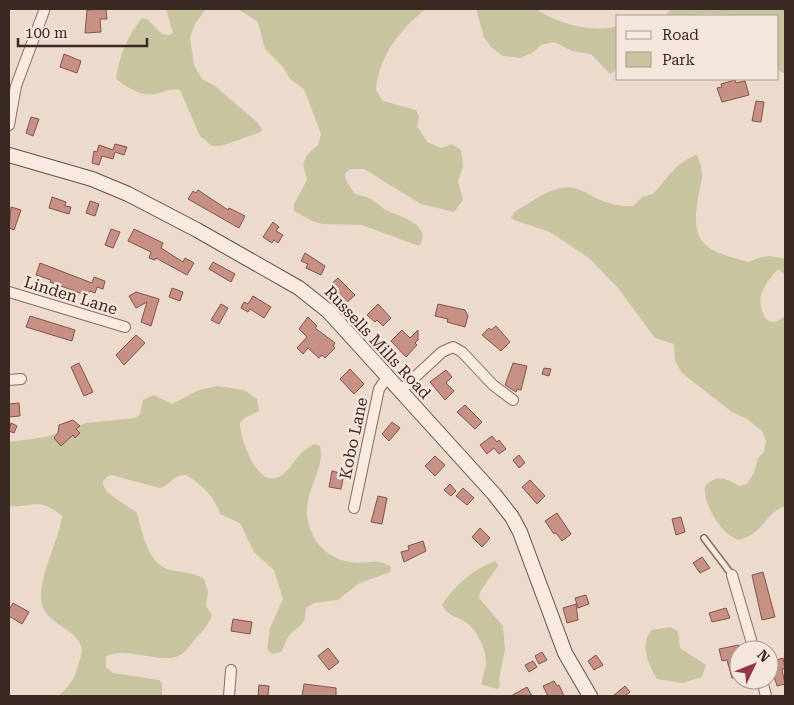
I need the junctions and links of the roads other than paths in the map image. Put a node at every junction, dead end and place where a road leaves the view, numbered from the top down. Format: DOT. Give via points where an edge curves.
graph roads {
  1 [pos="44,11"];
  2 [pos="9,125"];
  3 [pos="9,155"];
  4 [pos="9,292"];
  5 [pos="125,327"];
  6 [pos="388,376"];
  7 [pos="21,379"];
  8 [pos="9,380"];
  9 [pos="400,390"];
  10 [pos="512,400"];
  11 [pos="354,508"];
  12 [pos="704,538"];
  13 [pos="732,575"];
  14 [pos="751,640"];
  15 [pos="231,670"];
  16 [pos="229,696"];
  17 [pos="590,696"];
  1 -- 2 [label="street" via="16,86"];
  3 -- 6 [label="main road, Russells Mills Road" via="92,179 128,194 283,279 321,304"];
  4 -- 5 [label="street, Linden Lane"];
  6 -- 9 [label="main road, Russells Mills Road"];
  6 -- 11 [label="street, Kobo Lane" via="379,389"];
  7 -- 8 [label="street"];
  9 -- 10 [label="street" via="442,352 453,347"];
  9 -- 17 [label="main road, Russells Mills Road" via="517,524 565,653"];
  12 -- 13 [label="lane"];
  13 -- 14 [label="street"];
  15 -- 16 [label="street"];
}
